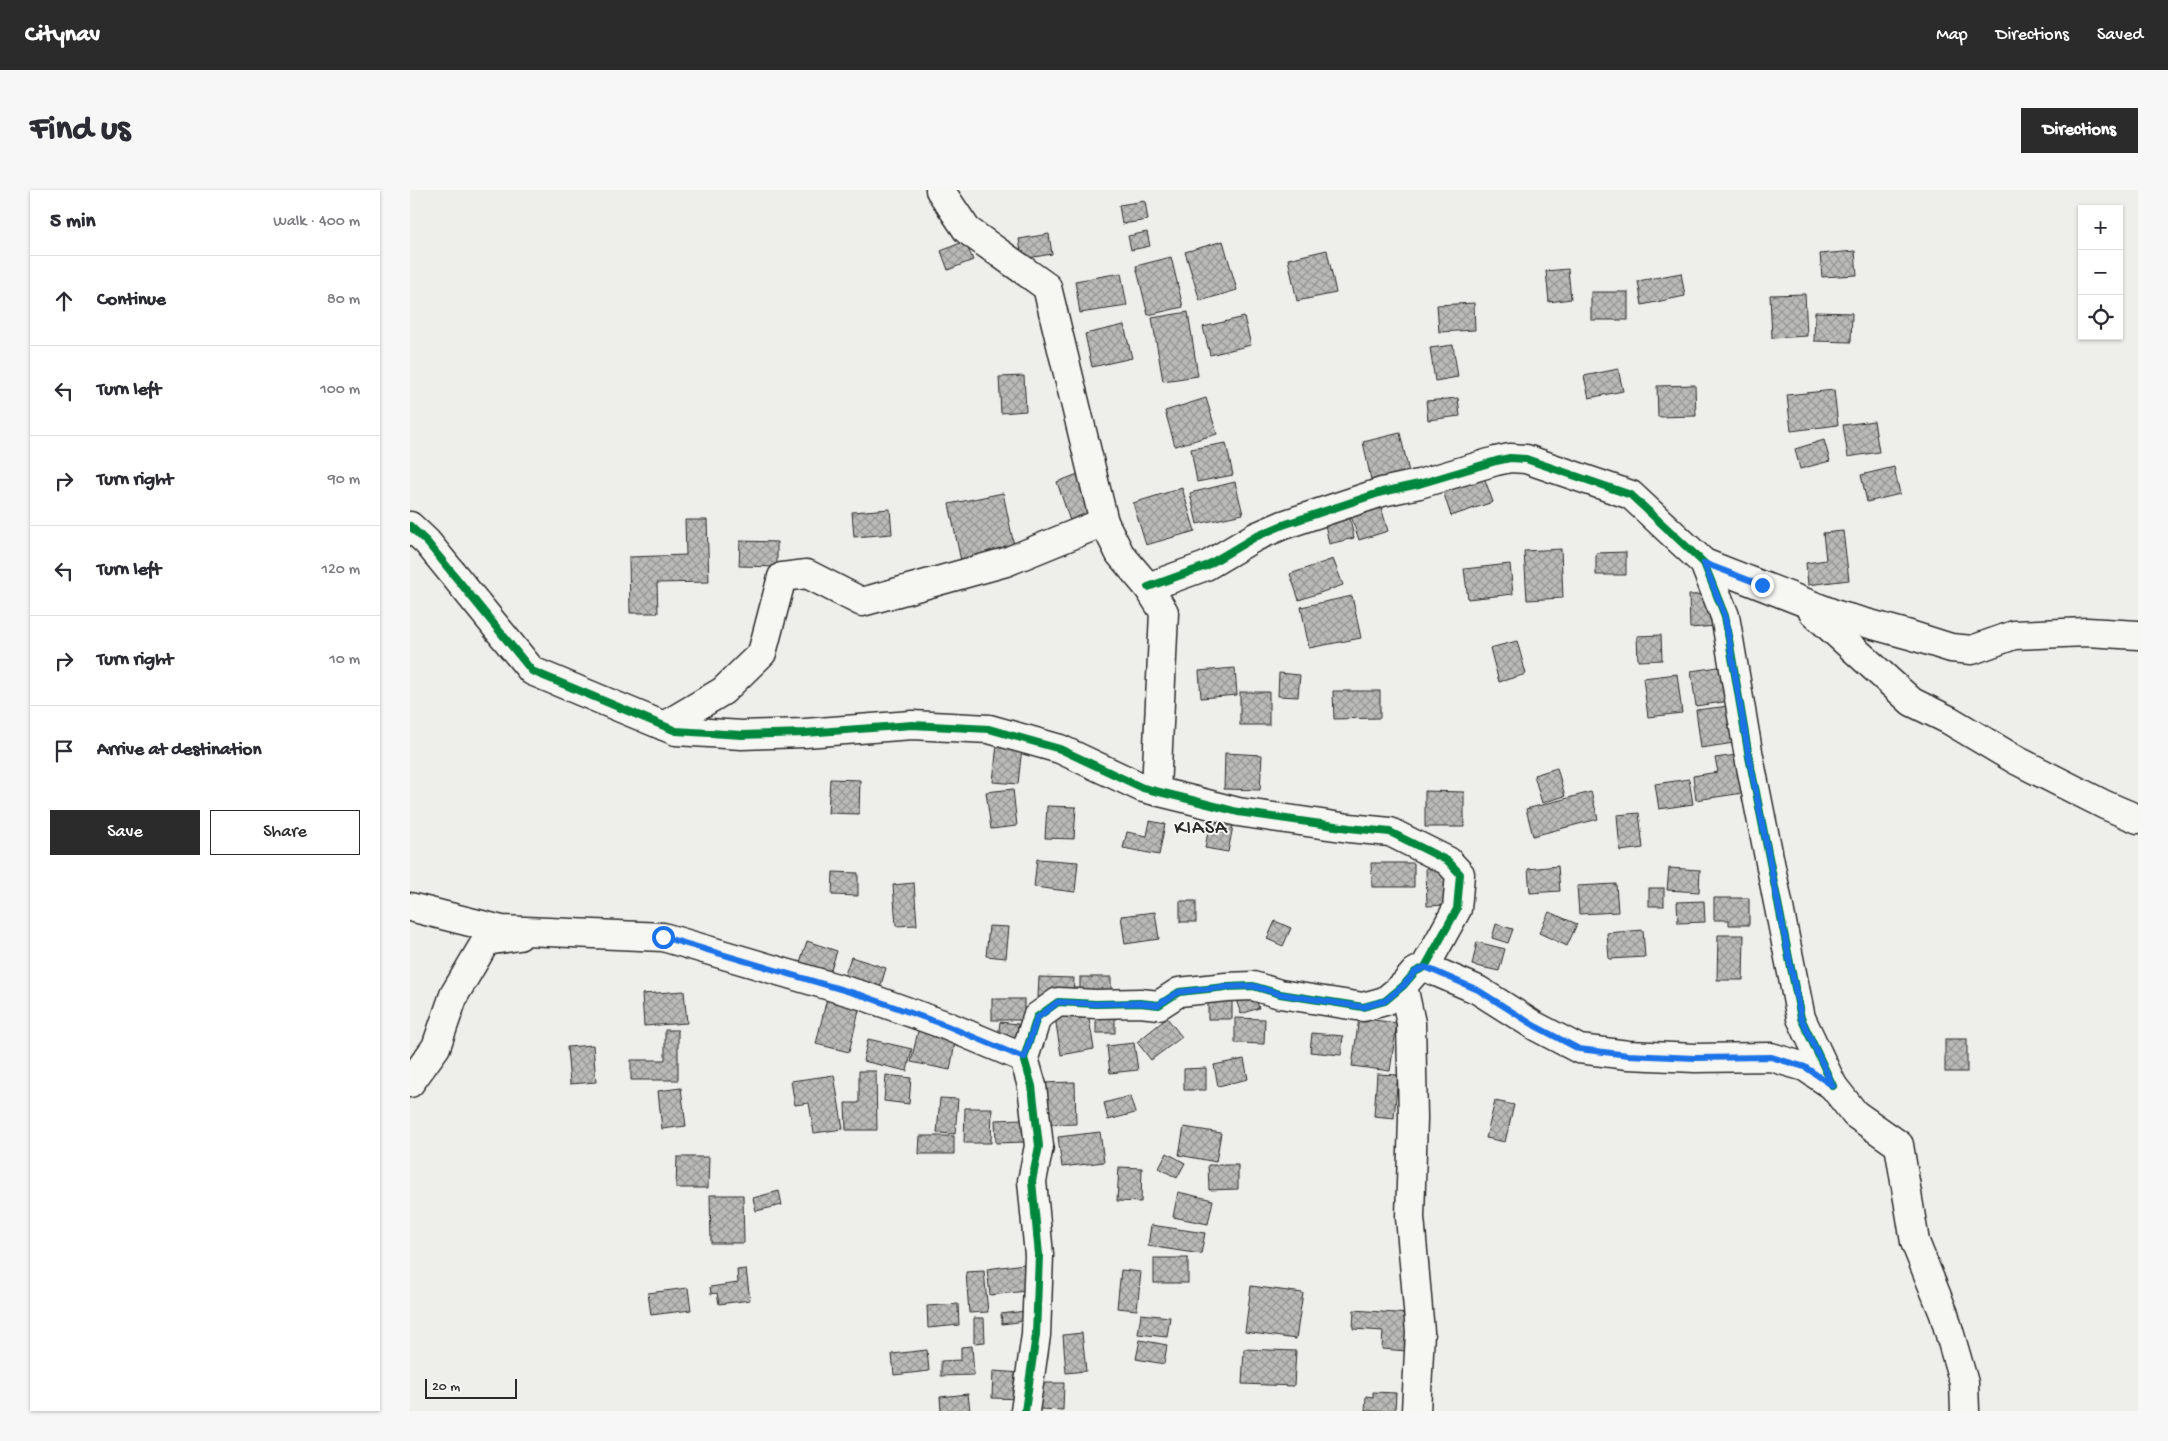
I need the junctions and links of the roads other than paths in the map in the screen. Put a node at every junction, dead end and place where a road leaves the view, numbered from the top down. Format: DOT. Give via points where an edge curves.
graph roads {
  1 [pos="940,190"];
  2 [pos="1104,522"];
  3 [pos="410,526"];
  4 [pos="1704,563"];
  5 [pos="1148,587"];
  6 [pos="1801,600"];
  7 [pos="2138,634"];
  8 [pos="664,726"];
  9 [pos="1156,791"];
  10 [pos="2138,819"];
  11 [pos="410,907"];
  12 [pos="543,933"];
  13 [pos="1425,967"];
  14 [pos="1403,986"];
  15 [pos="1024,1058"];
  16 [pos="410,1083"];
  17 [pos="1833,1086"];
  18 [pos="1025,1411"];
  19 [pos="1416,1411"];
  20 [pos="1965,1411"];
  1 -- 2 [label="street" via="967,230 1047,287"];
  2 -- 5 [label="street" via="1120,554"];
  2 -- 8 [label="street" via="1006,562 862,602 807,574 782,577 762,653 723,692"];
  3 -- 8 [label="street" via="427,542 532,671"];
  4 -- 5 [label="street" via="1631,495 1526,459 1510,458 1382,492 1283,525 1255,537 1206,566"];
  4 -- 6 [label="street"];
  4 -- 17 [label="street" via="1725,616 1749,757 1801,1018"];
  5 -- 9 [label="street" via="1164,612"];
  6 -- 7 [label="street" via="1837,615 1950,648 1972,650 2014,635"];
  6 -- 10 [label="street" via="1912,702 2025,764"];
  8 -- 9 [label="street" via="676,731 726,736 912,725 989,729 1060,749"];
  9 -- 13 [label="street" via="1238,812 1390,832 1448,861 1460,874 1458,909"];
  11 -- 12 [label="street" via="502,930"];
  12 -- 15 [label="street" via="663,937 864,996"];
  12 -- 16 [label="street" via="486,941 454,996 436,1047"];
  13 -- 14 [label="street" via="1415,972"];
  13 -- 17 [label="street" via="1478,990 1579,1049 1685,1058 1771,1057 1805,1067"];
  14 -- 15 [label="street" via="1385,1001 1363,1007 1280,994 1253,986 1179,992 1158,1005 1058,1002 1037,1018"];
  14 -- 19 [label="street" via="1411,1023 1410,1217 1420,1332"];
  15 -- 18 [label="street" via="1032,1086 1039,1146 1032,1181 1039,1255 1036,1335"];
  17 -- 20 [label="street" via="1855,1114 1899,1145 1915,1242 1944,1314 1964,1383"];
}
